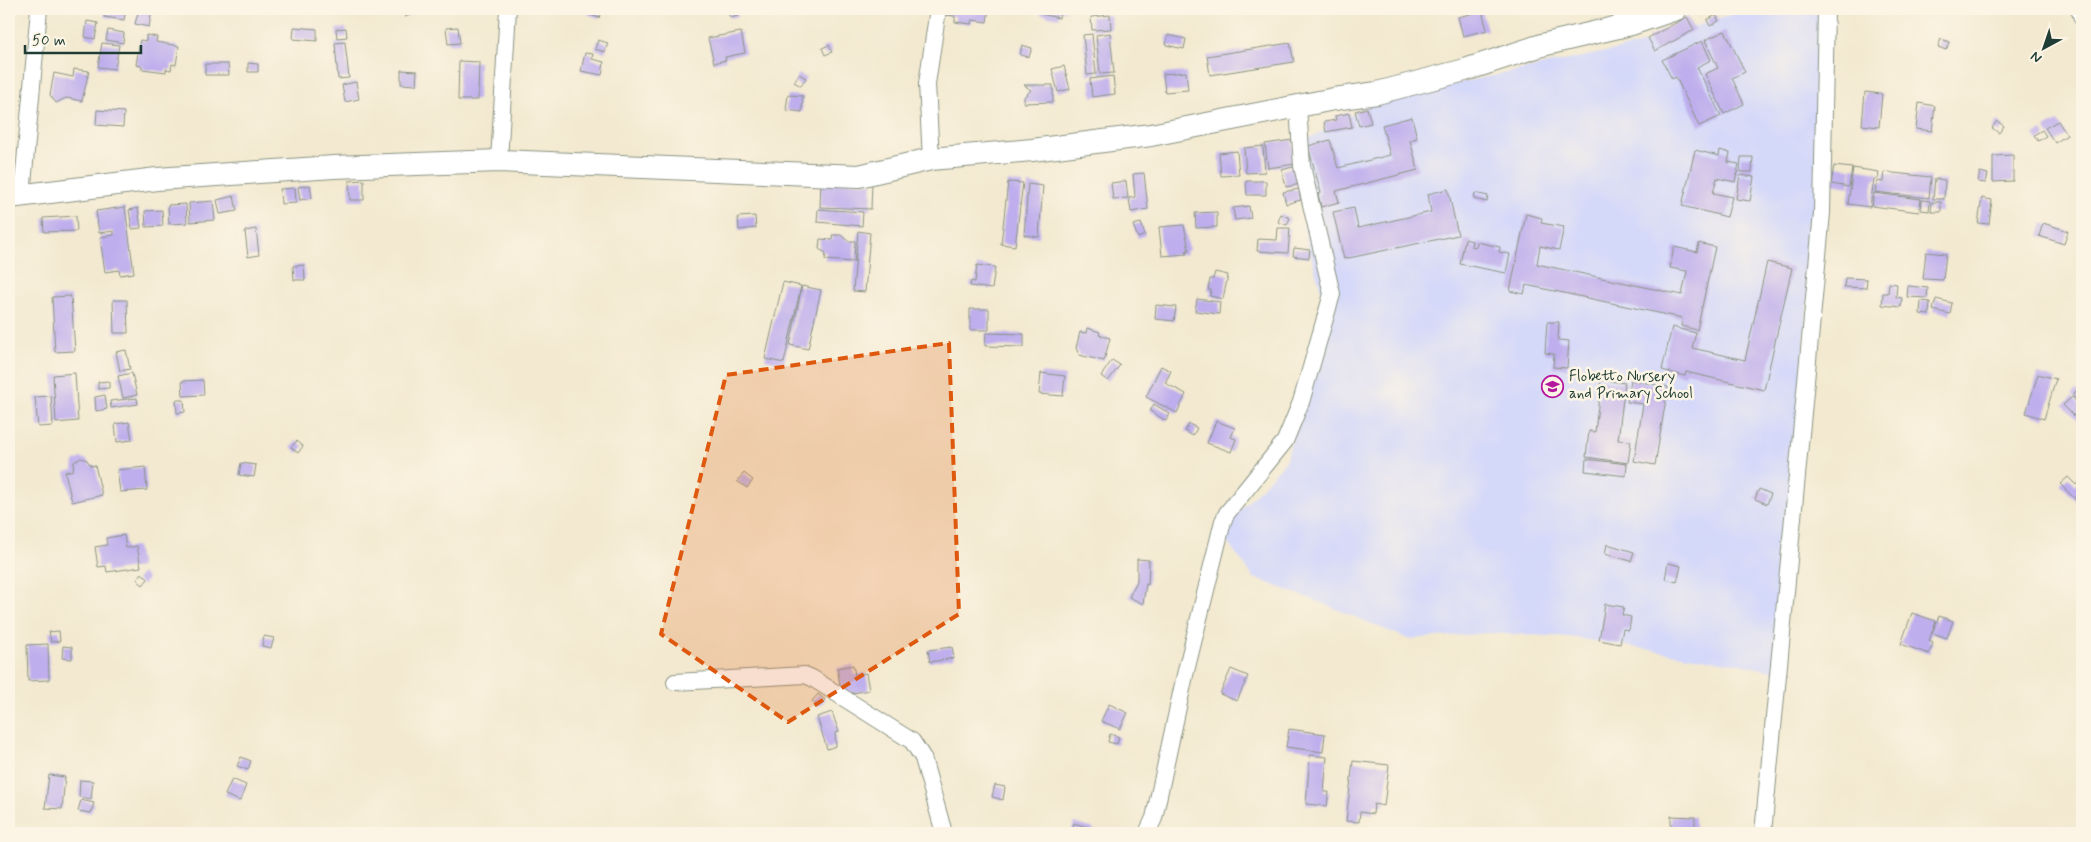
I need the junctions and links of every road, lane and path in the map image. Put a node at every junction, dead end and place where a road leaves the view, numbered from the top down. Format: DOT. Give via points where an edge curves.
graph roads {
  1 [pos="40,9"];
  2 [pos="508,9"];
  3 [pos="938,9"];
  4 [pos="1676,9"];
  5 [pos="1826,9"];
  6 [pos="2079,9"];
  7 [pos="2082,18"];
  8 [pos="1298,107"];
  9 [pos="931,160"];
  10 [pos="499,161"];
  11 [pos="15,196"];
  12 [pos="675,682"];
  13 [pos="944,833"];
  14 [pos="1147,833"];
  15 [pos="1764,833"];
  1 -- 11 [label="street"];
  2 -- 10 [label="street"];
  3 -- 9 [label="street" via="927,84"];
  4 -- 8 [label="main road" via="1632,24 1542,45 1465,70"];
  5 -- 15 [label="street" via="1822,213"];
  6 -- 7 [label="street"];
  8 -- 9 [label="main road" via="1150,135"];
  8 -- 14 [label="street" via="1302,166 1332,294 1301,402 1285,441 1223,521 1184,675 1154,818"];
  9 -- 10 [label="main road" via="859,176"];
  10 -- 11 [label="main road" via="334,167 157,179"];
  12 -- 13 [label="street" via="805,675 812,678 912,741 923,758"];
}
